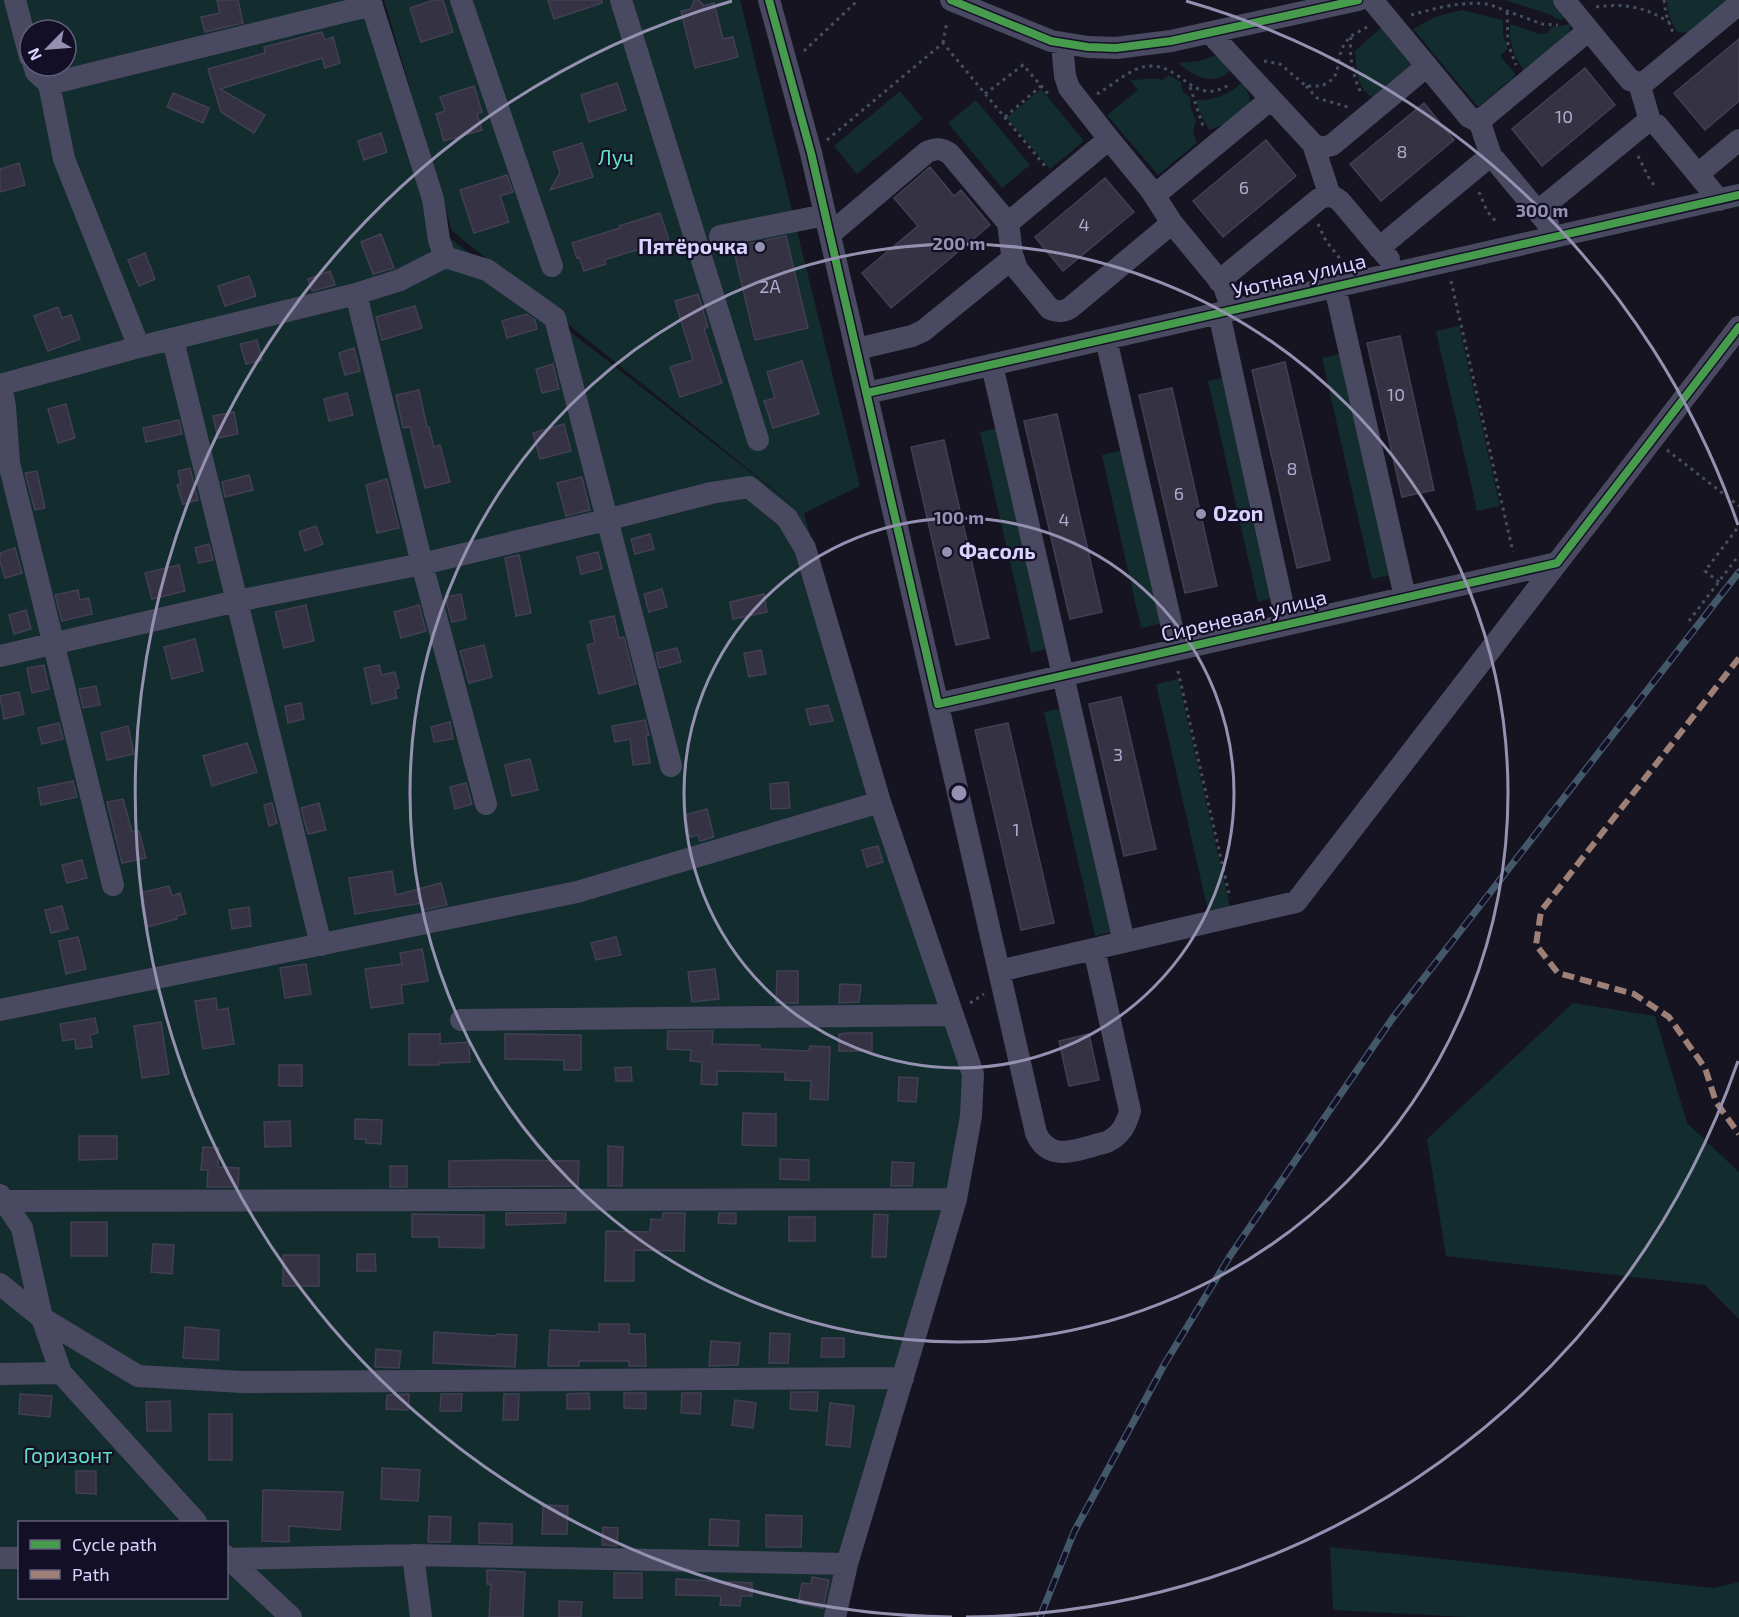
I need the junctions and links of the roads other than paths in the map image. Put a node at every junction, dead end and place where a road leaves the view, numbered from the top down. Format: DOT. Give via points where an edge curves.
graph roads {
  1 [pos="15,0"];
  2 [pos="461,0"];
  3 [pos="621,0"];
  4 [pos="769,0"];
  5 [pos="951,0"];
  6 [pos="1358,0"];
  7 [pos="1372,0"];
  8 [pos="371,2"];
  9 [pos="1322,4"];
  10 [pos="1739,4"];
  11 [pos="1577,16"];
  12 [pos="20,18"];
  13 [pos="1210,33"];
  14 [pos="1062,44"];
  15 [pos="1427,66"];
  16 [pos="42,78"];
  17 [pos="1639,83"];
  18 [pos="49,84"];
  19 [pos="1271,99"];
  20 [pos="1479,120"];
  21 [pos="1642,127"];
  22 [pos="1108,139"];
  23 [pos="1739,140"];
  24 [pos="1313,144"];
  25 [pos="1483,164"];
  26 [pos="1698,174"];
  27 [pos="1155,195"];
  28 [pos="1330,196"];
  29 [pos="1729,197"];
  30 [pos="1538,212"];
  31 [pos="1008,223"];
  32 [pos="1172,223"];
  33 [pos="828,224"];
  34 [pos="720,236"];
  35 [pos="1558,236"];
  36 [pos="1379,248"];
  37 [pos="445,257"];
  38 [pos="1013,258"];
  39 [pos="552,266"];
  40 [pos="1400,272"];
  41 [pos="1219,281"];
  42 [pos="1335,287"];
  43 [pos="356,294"];
  44 [pos="1061,312"];
  45 [pos="1225,312"];
  46 [pos="1739,327"];
  47 [pos="1106,339"];
  48 [pos="173,340"];
  49 [pos="139,347"];
  50 [pos="1069,347"];
  51 [pos="857,349"];
  52 [pos="992,365"];
  53 [pos="0,385"];
  54 [pos="867,393"];
  55 [pos="758,440"];
  56 [pos="606,520"];
  57 [pos="1557,563"];
  58 [pos="422,564"];
  59 [pos="1405,597"];
  60 [pos="237,601"];
  61 [pos="1287,624"];
  62 [pos="55,644"];
  63 [pos="1175,650"];
  64 [pos="0,656"];
  65 [pos="1063,675"];
  66 [pos="938,704"];
  67 [pos="671,766"];
  68 [pos="880,802"];
  69 [pos="486,804"];
  70 [pos="113,885"];
  71 [pos="1124,942"];
  72 [pos="321,945"];
  73 [pos="1094,950"];
  74 [pos="1001,979"];
  75 [pos="0,1010"];
  76 [pos="952,1015"];
  77 [pos="461,1020"];
  78 [pos="1,1199"];
  79 [pos="956,1199"];
  80 [pos="0,1284"];
  81 [pos="42,1318"];
  82 [pos="61,1373"];
  83 [pos="0,1374"];
  84 [pos="903,1378"];
  85 [pos="195,1521"];
  86 [pos="412,1555"];
  87 [pos="0,1558"];
  88 [pos="18,1558"];
  89 [pos="228,1558"];
  90 [pos="847,1564"];
  91 [pos="291,1617"];
  92 [pos="422,1617"];
  93 [pos="835,1617"];
  1 -- 12 [label="street"];
  2 -- 39 [label="street"];
  3 -- 55 [label="street"];
  4 -- 33 [label="street"];
  5 -- 14 [label="street"];
  6 -- 9 [label="street"];
  7 -- 15 [label="street"];
  8 -- 18 [label="street"];
  8 -- 37 [label="street" via="433,199"];
  9 -- 13 [label="street"];
  10 -- 17 [label="street"];
  11 -- 17 [label="street" via="1630,80"];
  11 -- 20 [label="street" via="1527,82"];
  13 -- 14 [label="street" via="1141,47"];
  13 -- 19 [label="street"];
  14 -- 22 [label="street" via="1066,102"];
  15 -- 20 [label="street" via="1469,117"];
  15 -- 24 [label="street" via="1329,147"];
  16 -- 18 [label="street"];
  17 -- 21 [label="street"];
  18 -- 49 [label="street" via="64,159"];
  19 -- 24 [label="street"];
  19 -- 27 [label="street"];
  20 -- 25 [label="street"];
  21 -- 26 [label="street" via="1655,123"];
  21 -- 30 [label="street"];
  22 -- 27 [label="street"];
  22 -- 31 [label="street"];
  23 -- 26 [label="street"];
  24 -- 28 [label="street"];
  25 -- 30 [label="street"];
  25 -- 36 [label="street"];
  26 -- 29 [label="street"];
  27 -- 32 [label="street"];
  28 -- 36 [label="street" via="1340,201"];
  28 -- 41 [label="street" via="1319,198"];
  29 -- 35 [label="street, Уютная улица"];
  30 -- 35 [label="street"];
  31 -- 33 [label="street" via="950,154 934,149"];
  31 -- 38 [label="street"];
  32 -- 41 [label="street"];
  32 -- 44 [label="street"];
  33 -- 34 [label="street"];
  33 -- 51 [label="street"];
  35 -- 40 [label="street, Уютная улица"];
  36 -- 40 [label="street"];
  37 -- 43 [label="street" via="400,280"];
  37 -- 56 [label="street" via="487,270 555,318"];
  38 -- 44 [label="street" via="1017,269 1050,309"];
  38 -- 51 [label="street" via="923,332"];
  40 -- 42 [label="street, Уютная улица"];
  41 -- 45 [label="street" via="1227,293"];
  42 -- 45 [label="street, Уютная улица"];
  42 -- 59 [label="street"];
  43 -- 48 [label="street"];
  43 -- 58 [label="street"];
  44 -- 50 [label="street"];
  45 -- 47 [label="street, Уютная улица"];
  45 -- 61 [label="street"];
  46 -- 57 [label="street"];
  47 -- 50 [label="street, Уютная улица"];
  47 -- 63 [label="street"];
  48 -- 49 [label="street"];
  48 -- 60 [label="street"];
  49 -- 53 [label="street"];
  50 -- 52 [label="street, Уютная улица"];
  51 -- 54 [label="street"];
  52 -- 54 [label="street, Уютная улица"];
  52 -- 65 [label="street"];
  53 -- 62 [label="street" via="9,463"];
  54 -- 66 [label="street"];
  56 -- 58 [label="street"];
  56 -- 67 [label="street"];
  56 -- 68 [label="street" via="749,487 787,518 805,548"];
  57 -- 59 [label="street, Сиреневая улица"];
  57 -- 71 [label="street" via="1297,901"];
  58 -- 60 [label="street"];
  58 -- 69 [label="street"];
  59 -- 61 [label="street, Сиреневая улица"];
  60 -- 62 [label="street"];
  60 -- 72 [label="street"];
  61 -- 63 [label="street, Сиреневая улица"];
  62 -- 64 [label="street"];
  62 -- 70 [label="street"];
  63 -- 65 [label="street, Сиреневая улица"];
  65 -- 66 [label="street, Сиреневая улица"];
  65 -- 71 [label="street"];
  66 -- 74 [label="street"];
  68 -- 72 [label="street" via="577,892"];
  68 -- 76 [label="street"];
  71 -- 73 [label="street"];
  72 -- 75 [label="street"];
  73 -- 74 [label="street"];
  73 -- 74 [label="street" via="1130,1111 1121,1132 1107,1142 1057,1153 1040,1142"];
  76 -- 77 [label="street"];
  76 -- 79 [label="street" via="974,1074 971,1116"];
  78 -- 79 [label="street"];
  78 -- 81 [label="street" via="22,1228"];
  79 -- 84 [label="street"];
  80 -- 81 [label="street"];
  81 -- 82 [label="street"];
  81 -- 84 [label="street" via="138,1376 242,1382"];
  82 -- 83 [label="street"];
  82 -- 85 [label="street"];
  84 -- 90 [label="street"];
  86 -- 89 [label="street"];
  86 -- 90 [label="street"];
  86 -- 92 [label="street"];
  87 -- 88 [label="street"];
  89 -- 91 [label="street"];
  90 -- 93 [label="street"];
}
